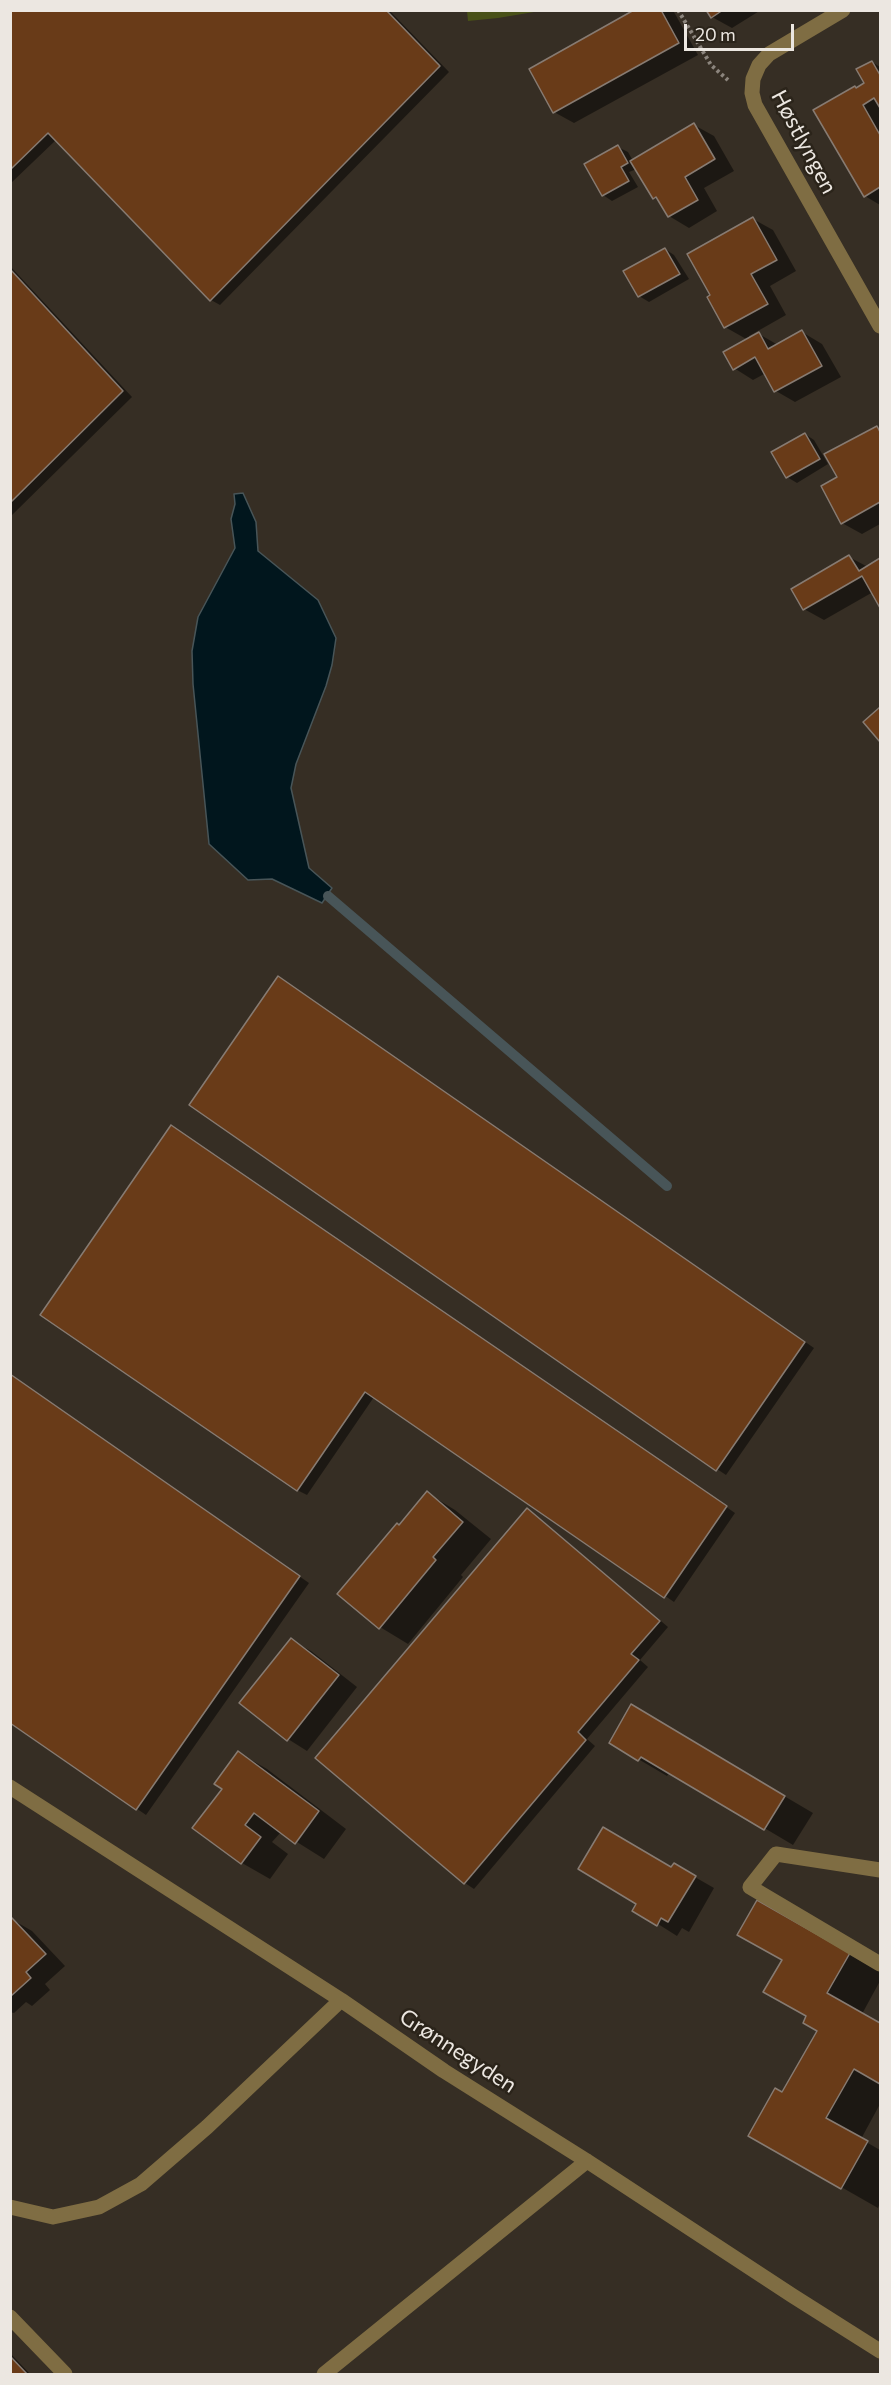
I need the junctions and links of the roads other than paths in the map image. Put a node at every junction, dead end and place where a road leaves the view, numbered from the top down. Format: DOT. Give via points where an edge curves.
graph roads {
  1 [pos="843,10"];
  2 [pos="880,326"];
  3 [pos="10,1788"];
  4 [pos="880,1870"];
  5 [pos="880,1964"];
  6 [pos="341,2000"];
  7 [pos="587,2161"];
  8 [pos="10,2207"];
  9 [pos="10,2317"];
  10 [pos="880,2351"];
  11 [pos="65,2374"];
  12 [pos="324,2374"];
  1 -- 2 [label="street, Høstlyngen" via="769,54 759,65 752,93 755,105"];
  3 -- 6 [label="street, Grønnegyden"];
  4 -- 5 [label="street" via="776,1854 750,1887"];
  6 -- 7 [label="street, Grønnegyden" via="444,2071"];
  6 -- 8 [label="street" via="141,2184 99,2207 52,2217"];
  7 -- 10 [label="street, Grønnegyden"];
  7 -- 12 [label="street"];
  9 -- 11 [label="street"];
}
